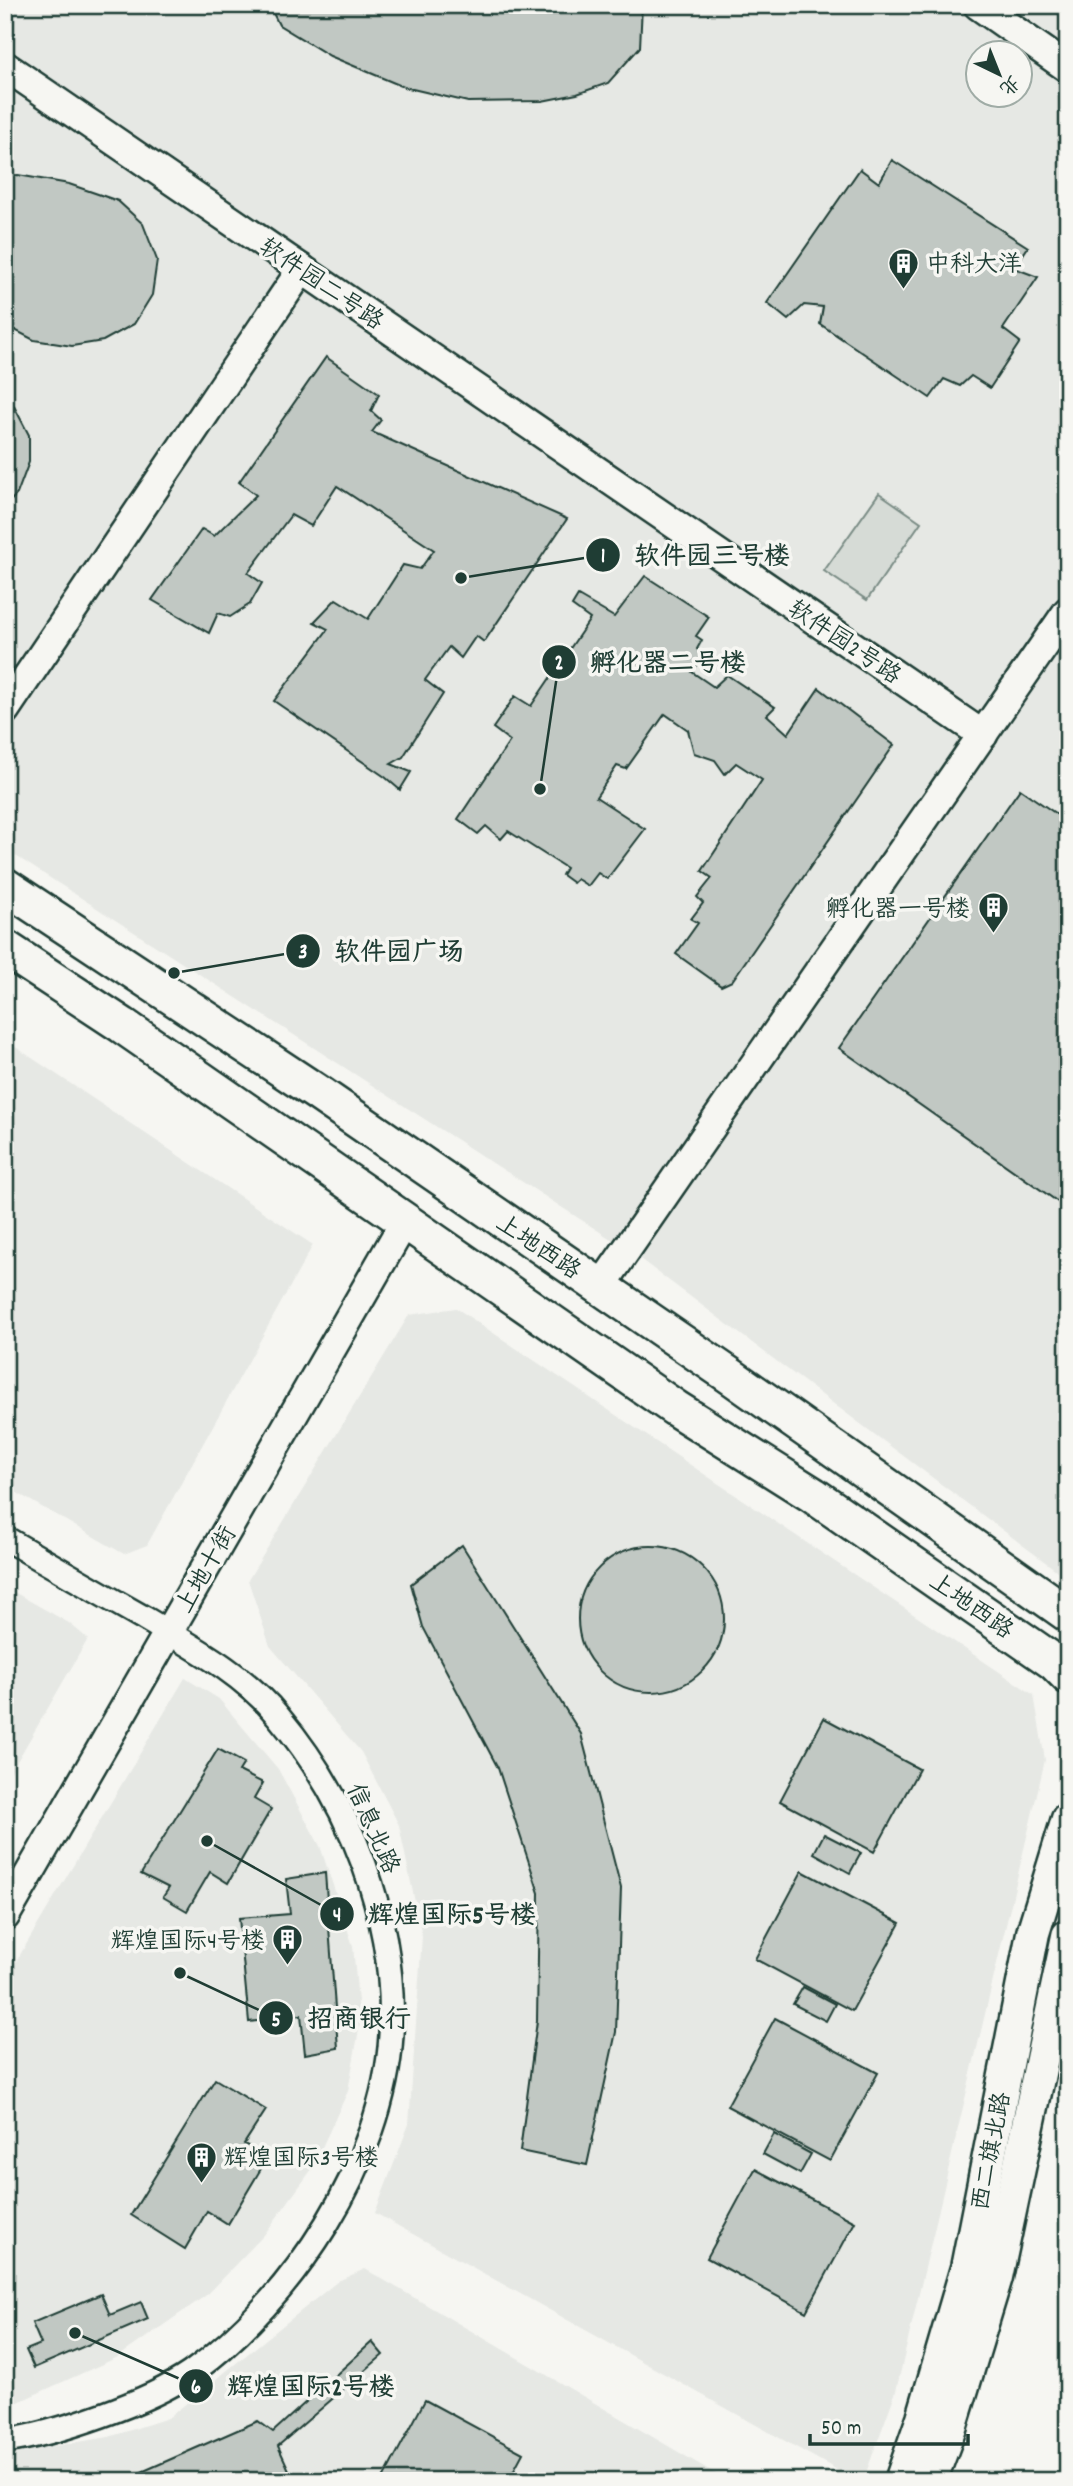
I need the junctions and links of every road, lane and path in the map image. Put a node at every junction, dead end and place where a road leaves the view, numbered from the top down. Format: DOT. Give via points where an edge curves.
graph roads {
  1 [pos="978,5"];
  2 [pos="5,66"];
  3 [pos="1068,68"];
  4 [pos="302,269"];
  5 [pos="639,500"];
  6 [pos="1068,611"];
  7 [pos="5,710"];
  8 [pos="983,735"];
  9 [pos="5,886"];
  10 [pos="5,948"];
  11 [pos="405,1221"];
  12 [pos="600,1287"];
  13 [pos="5,1538"];
  14 [pos="1068,1614"];
  15 [pos="168,1633"];
  16 [pos="1068,1676"];
  17 [pos="1068,1819"];
  18 [pos="5,1916"];
  19 [pos="1068,1936"];
  20 [pos="5,2441"];
  21 [pos="901,2481"];
  22 [pos="930,2481"];
  1 -- 3 [label="street"];
  2 -- 4 [label="street, 软件园二号路"];
  4 -- 5 [label="street, 软件园二号路"];
  4 -- 7 [label="street"];
  5 -- 8 [label="street, 软件园2号路"];
  6 -- 8 [label="street"];
  8 -- 12 [label="street"];
  9 -- 12 [label="main road, 上地西路"];
  10 -- 11 [label="main road, 上地西路"];
  11 -- 15 [label="street, 上地十街"];
  11 -- 16 [label="main road, 上地西路" via="675,1408 878,1539"];
  12 -- 14 [label="main road, 上地西路"];
  13 -- 15 [label="street, 信息北路"];
  15 -- 18 [label="street, 上地十街"];
  15 -- 20 [label="street, 信息北路" via="242,1681 278,1715 320,1773 354,1835 372,1888 391,1988 391,2037 383,2090 365,2150 309,2251 236,2334 190,2374 136,2400 68,2426"];
  17 -- 21 [label="main road, 西二旗北路" via="1033,1933 967,2267"];
  19 -- 22 [label="main road, 西二旗北路" via="996,2277"];
}
